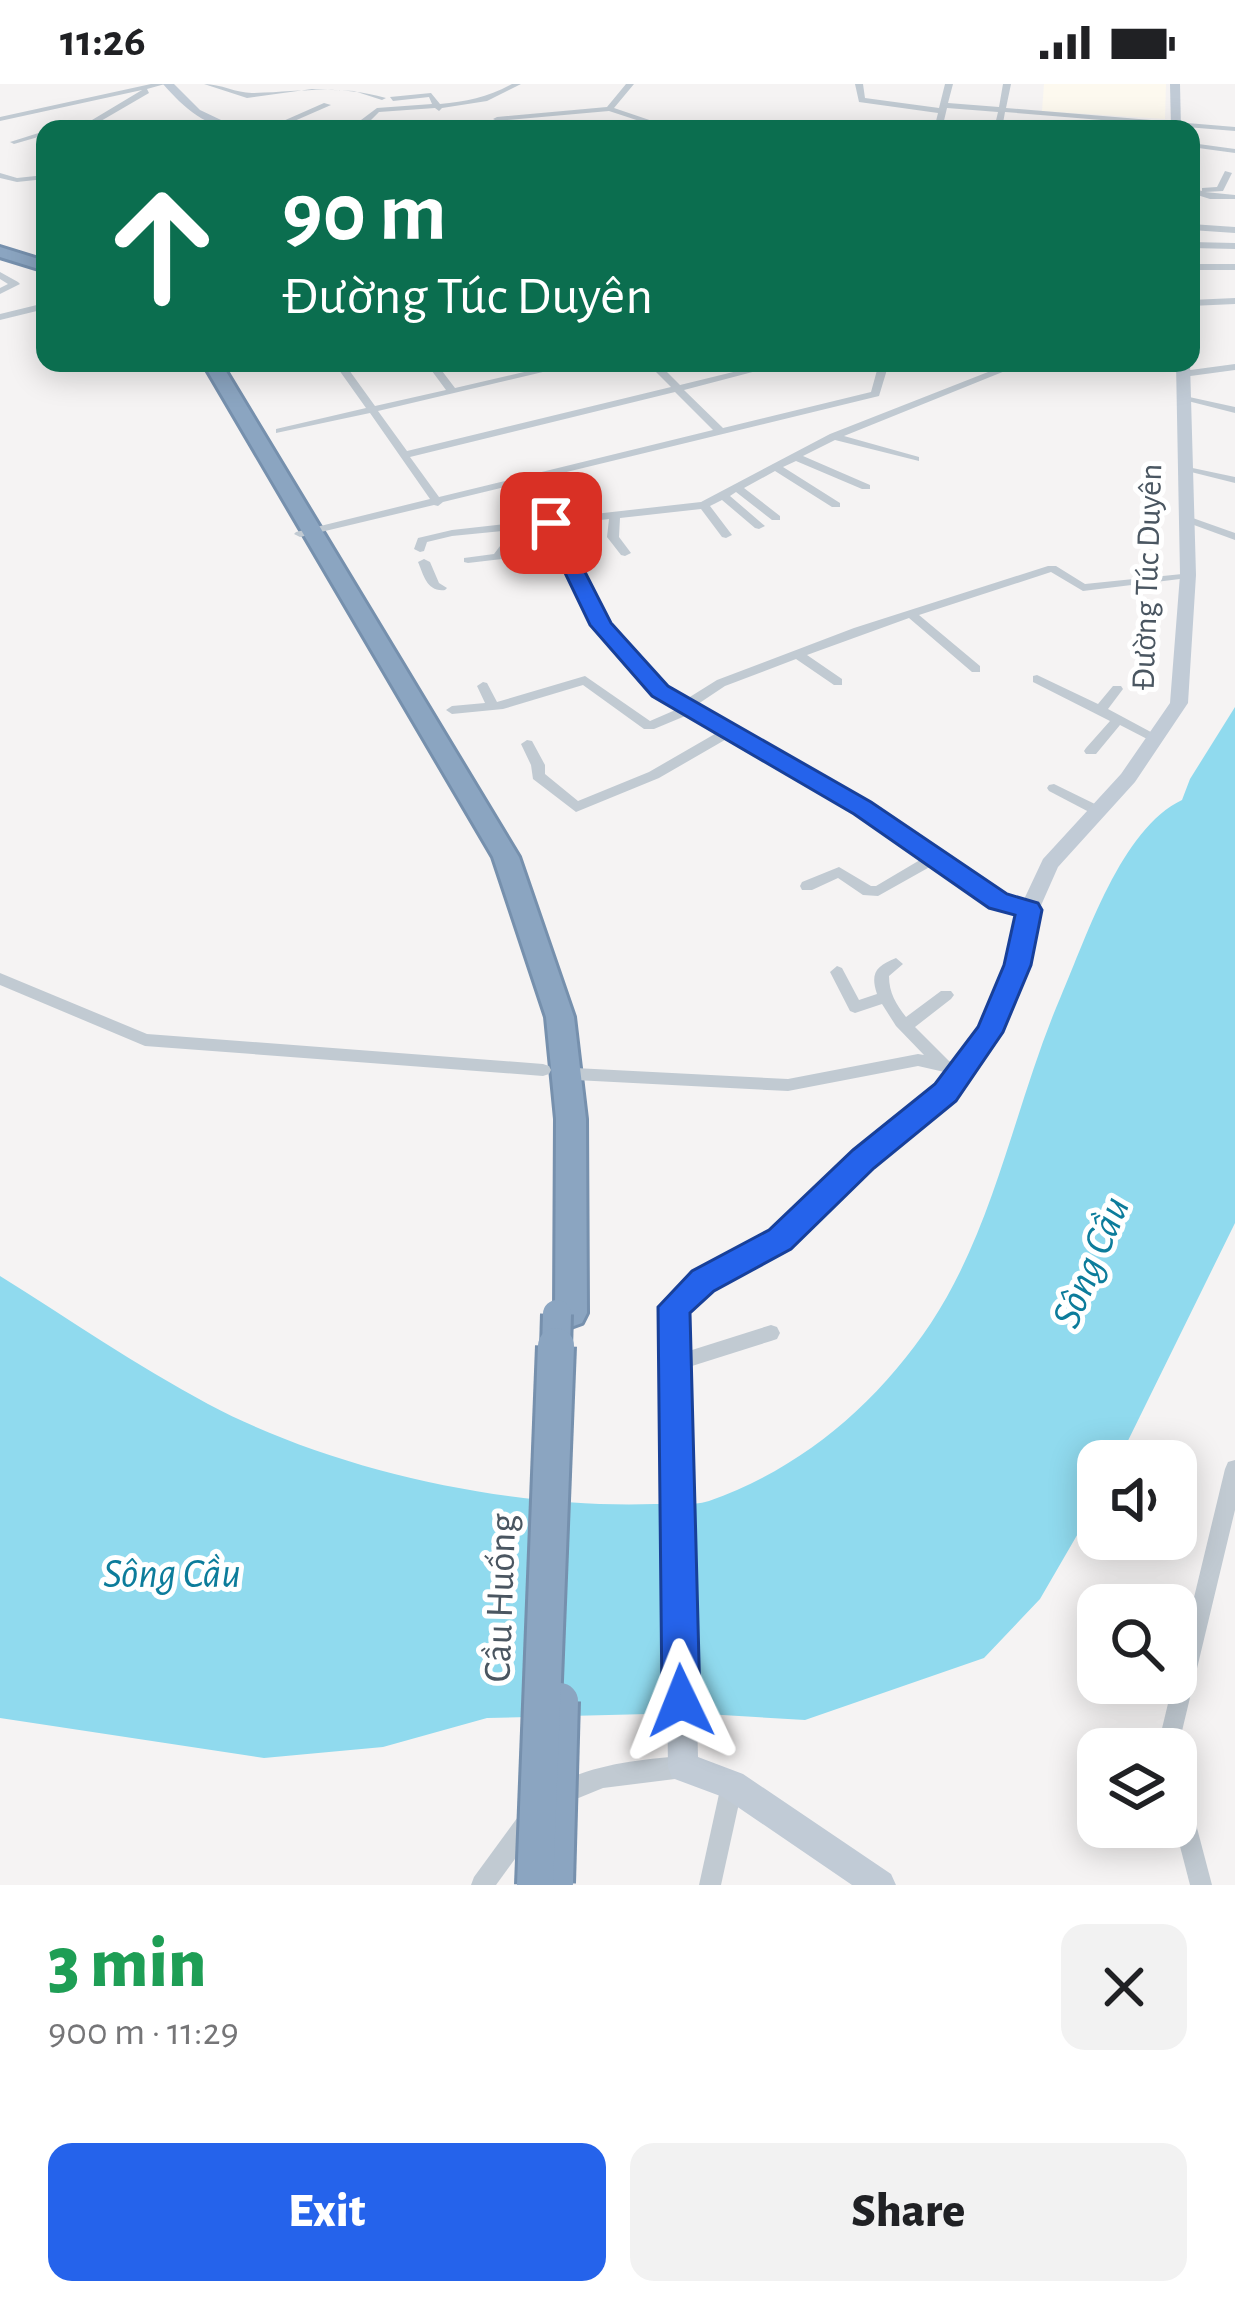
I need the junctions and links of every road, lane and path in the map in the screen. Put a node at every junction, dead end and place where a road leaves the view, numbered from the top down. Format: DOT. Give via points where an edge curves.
graph roads {
  1 [pos="165,84"];
  2 [pos="208,84"];
  3 [pos="395,84"];
  4 [pos="517,84"];
  5 [pos="630,84"];
  6 [pos="859,84"];
  7 [pos="949,84"];
  8 [pos="1007,84"];
  9 [pos="1174,84"];
  10 [pos="146,91"];
  11 [pos="377,103"];
  12 [pos="326,105"];
  13 [pos="943,108"];
  14 [pos="609,109"];
  15 [pos="1001,110"];
  16 [pos="1059,115"];
  17 [pos="0,119"];
  18 [pos="496,119"];
  19 [pos="102,120"];
  20 [pos="214,120"];
  21 [pos="290,120"];
  22 [pos="365,120"];
  23 [pos="644,120"];
  24 [pos="940,120"];
  25 [pos="999,120"];
  26 [pos="1058,120"];
  27 [pos="1112,120"];
  28 [pos="1176,120"];
  29 [pos="1200,127"];
  30 [pos="1235,129"];
  31 [pos="36,136"];
  32 [pos="14,142"];
  33 [pos="1200,146"];
  34 [pos="1235,147"];
  35 [pos="1228,173"];
  36 [pos="0,175"];
  37 [pos="36,178"];
  38 [pos="1200,190"];
  39 [pos="1200,193"];
  40 [pos="1235,197"];
  41 [pos="1200,228"];
  42 [pos="1235,230"];
  43 [pos="0,249"];
  44 [pos="1200,250"];
  45 [pos="1235,250"];
  46 [pos="36,260"];
  47 [pos="1200,267"];
  48 [pos="1234,269"];
  49 [pos="0,275"];
  50 [pos="0,291"];
  51 [pos="1235,301"];
  52 [pos="1200,303"];
  53 [pos="36,309"];
  54 [pos="0,317"];
  55 [pos="1235,367"];
  56 [pos="208,372"];
  57 [pos="217,372"];
  58 [pos="345,372"];
  59 [pos="438,372"];
  60 [pos="536,372"];
  61 [pos="661,372"];
  62 [pos="746,372"];
  63 [pos="881,372"];
  64 [pos="997,372"];
  65 [pos="1183,378"];
  66 [pos="678,389"];
  67 [pos="452,391"];
  68 [pos="1233,408"];
  69 [pos="372,410"];
  70 [pos="280,430"];
  71 [pos="721,432"];
  72 [pos="833,436"];
  73 [pos="404,455"];
  74 [pos="796,457"];
  75 [pos="915,459"];
  76 [pos="777,468"];
  77 [pos="1186,468"];
  78 [pos="1235,480"];
  79 [pos="866,487"];
  80 [pos="739,489"];
  81 [pos="725,497"];
  82 [pos="438,503"];
  83 [pos="704,505"];
  84 [pos="836,505"];
  85 [pos="615,517"];
  86 [pos="776,518"];
  87 [pos="1187,519"];
  88 [pos="551,523"];
  89 [pos="520,526"];
  90 [pos="760,526"];
  91 [pos="306,532"];
  92 [pos="726,535"];
  93 [pos="1235,537"];
  94 [pos="625,553"];
  95 [pos="468,560"];
  96 [pos="1188,575"];
  97 [pos="441,588"];
  98 [pos="910,613"];
  99 [pos="800,655"];
  100 [pos="976,669"];
  101 [pos="1037,679"];
  102 [pos="838,682"];
  103 [pos="483,686"];
  104 [pos="1118,689"];
  105 [pos="493,706"];
  106 [pos="688,707"];
  107 [pos="452,710"];
  108 [pos="1100,711"];
  109 [pos="1118,720"];
  110 [pos="730,731"];
  111 [pos="1156,738"];
  112 [pos="526,744"];
  113 [pos="1091,751"];
  114 [pos="1054,788"];
  115 [pos="1096,810"];
  116 [pos="937,857"];
  117 [pos="807,886"];
  118 [pos="1029,910"];
  119 [pos="896,964"];
  120 [pos="837,972"];
  121 [pos="0,979"];
  122 [pos="946,995"];
  123 [pos="887,998"];
  124 [pos="906,1025"];
  125 [pos="952,1066"];
  126 [pos="544,1070"];
  127 [pos="575,1074"];
  128 [pos="771,1333"];
  129 [pos="673,1364"];
  130 [pos="1235,1469"];
  131 [pos="1173,1728"];
  132 [pos="683,1757"];
  133 [pos="732,1785"];
  134 [pos="1191,1848"];
  135 [pos="548,1884"];
  136 [pos="482,1885"];
  137 [pos="710,1885"];
  138 [pos="880,1885"];
  139 [pos="1201,1885"];
  1 -- 10 [label="street"];
  1 -- 20 [label="street"];
  2 -- 11 [label="street" via="247,96 355,88"];
  3 -- 11 [label="street"];
  4 -- 11 [label="street" via="439,109"];
  5 -- 14 [label="street"];
  6 -- 13 [label="street" via="862,100"];
  7 -- 13 [label="street"];
  8 -- 15 [label="street"];
  9 -- 28 [label="street"];
  10 -- 17 [label="street"];
  10 -- 19 [label="street"];
  11 -- 22 [label="street"];
  12 -- 21 [label="street"];
  13 -- 15 [label="street"];
  13 -- 24 [label="street"];
  14 -- 18 [label="street"];
  14 -- 23 [label="street"];
  15 -- 16 [label="street"];
  15 -- 25 [label="street"];
  16 -- 26 [label="street"];
  16 -- 27 [label="street"];
  29 -- 30 [label="street"];
  31 -- 32 [label="street"];
  33 -- 34 [label="street"];
  35 -- 38 [label="street" via="1220,189"];
  36 -- 37 [label="street"];
  39 -- 40 [label="street"];
  41 -- 42 [label="street"];
  43 -- 46 [label="highway"];
  44 -- 45 [label="street"];
  47 -- 48 [label="street"];
  49 -- 50 [label="street" via="15,284"];
  51 -- 52 [label="street"];
  53 -- 54 [label="street"];
  55 -- 65 [label="street"];
  56 -- 91 [label="highway"];
  57 -- 91 [label="highway"];
  58 -- 69 [label="street"];
  59 -- 67 [label="street"];
  60 -- 67 [label="street"];
  61 -- 66 [label="street"];
  62 -- 66 [label="street"];
  63 -- 71 [label="street" via="875,394"];
  64 -- 72 [label="street"];
  65 -- 68 [label="street"];
  65 -- 77 [label="street, Đường Túc Duyên"];
  66 -- 71 [label="street"];
  66 -- 73 [label="street"];
  67 -- 69 [label="street"];
  69 -- 70 [label="street"];
  69 -- 73 [label="street"];
  71 -- 82 [label="street"];
  72 -- 74 [label="street"];
  72 -- 75 [label="street"];
  73 -- 82 [label="street"];
  74 -- 76 [label="street"];
  74 -- 79 [label="street"];
  76 -- 80 [label="street"];
  76 -- 84 [label="street"];
  77 -- 78 [label="street"];
  77 -- 87 [label="street, Đường Túc Duyên"];
  80 -- 81 [label="street"];
  80 -- 86 [label="street"];
  81 -- 83 [label="street"];
  81 -- 90 [label="street"];
  82 -- 91 [label="street"];
  83 -- 85 [label="street"];
  83 -- 92 [label="street"];
  85 -- 88 [label="street"];
  85 -- 94 [label="street" via="613,537"];
  87 -- 93 [label="street"];
  87 -- 96 [label="street, Đường Túc Duyên"];
  88 -- 89 [label="street"];
  88 -- 106 [label="street" via="604,629 657,688"];
  89 -- 95 [label="street" via="498,557"];
  89 -- 97 [label="street" via="422,540"];
  91 -- 135 [label="highway, Cầu Huống, bridge" via="494,862 536,982 556,1095 564,1314"];
  96 -- 98 [label="street" via="1086,589 1052,568"];
  96 -- 111 [label="street, Đường Túc Duyên" via="1182,694"];
  98 -- 99 [label="street"];
  98 -- 100 [label="street"];
  99 -- 102 [label="street"];
  99 -- 106 [label="street" via="721,683"];
  101 -- 108 [label="street"];
  103 -- 105 [label="street"];
  104 -- 108 [label="street"];
  105 -- 106 [label="street" via="586,680 649,726"];
  105 -- 107 [label="street"];
  106 -- 110 [label="street"];
  108 -- 109 [label="street"];
  109 -- 111 [label="street"];
  109 -- 113 [label="street"];
  110 -- 112 [label="street" via="576,807 538,776"];
  110 -- 116 [label="street"];
  111 -- 115 [label="street, Đường Túc Duyên"];
  114 -- 115 [label="street"];
  115 -- 118 [label="street, Đường Túc Duyên" via="1050,864"];
  116 -- 117 [label="street" via="878,892 839,872"];
  116 -- 118 [label="street" via="998,901"];
  118 -- 125 [label="street, Đường Túc Duyên" via="989,1032"];
  119 -- 123 [label="street" via="879,977"];
  120 -- 123 [label="street" via="855,1007"];
  121 -- 126 [label="street" via="145,1040"];
  122 -- 124 [label="street"];
  123 -- 124 [label="street"];
  124 -- 125 [label="street"];
  125 -- 127 [label="street" via="918,1060 788,1085"];
  125 -- 129 [label="street, Đường Túc Duyên" via="934,1103 780,1239 681,1298 671,1320"];
  128 -- 129 [label="street"];
  129 -- 132 [label="street, Đường Túc Duyên"];
  130 -- 131 [label="street"];
  132 -- 133 [label="street"];
  132 -- 136 [label="street" via="576,1784 531,1818"];
  133 -- 137 [label="street"];
  133 -- 138 [label="street"];
  134 -- 139 [label="street"];
}
